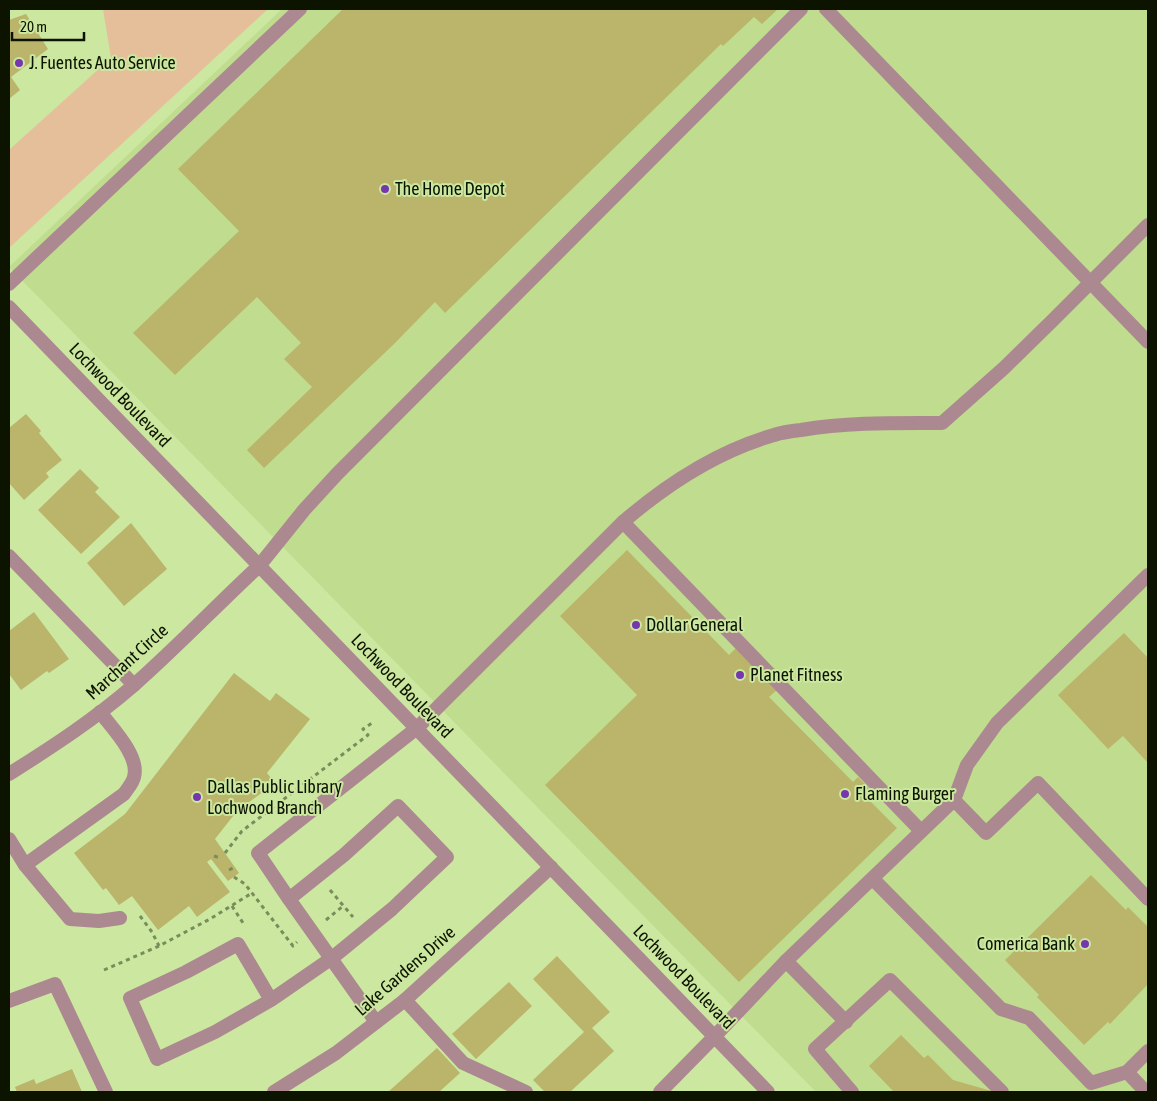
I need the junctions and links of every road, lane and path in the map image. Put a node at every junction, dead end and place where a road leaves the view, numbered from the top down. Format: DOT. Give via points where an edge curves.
graph roads {
  1 [pos="300,9"];
  2 [pos="801,9"];
  3 [pos="826,9"];
  4 [pos="1148,224"];
  5 [pos="1091,283"];
  6 [pos="9,284"];
  7 [pos="9,307"];
  8 [pos="1148,342"];
  9 [pos="623,522"];
  10 [pos="9,556"];
  11 [pos="259,566"];
  12 [pos="1148,575"];
  13 [pos="134,685"];
  14 [pos="100,712"];
  15 [pos="372,723"];
  16 [pos="417,728"];
  17 [pos="9,774"];
  18 [pos="954,800"];
  19 [pos="921,830"];
  20 [pos="9,840"];
  21 [pos="225,852"];
  22 [pos="214,856"];
  23 [pos="220,858"];
  24 [pos="25,865"];
  25 [pos="235,866"];
  26 [pos="552,866"];
  27 [pos="229,870"];
  28 [pos="318,876"];
  29 [pos="873,879"];
  30 [pos="252,893"];
  31 [pos="289,899"];
  32 [pos="1148,899"];
  33 [pos="120,918"];
  34 [pos="148,927"];
  35 [pos="365,931"];
  36 [pos="160,946"];
  37 [pos="332,958"];
  38 [pos="786,961"];
  39 [pos="104,970"];
  40 [pos="272,1000"];
  41 [pos="405,1000"];
  42 [pos="9,1002"];
  43 [pos="376,1022"];
  44 [pos="846,1022"];
  45 [pos="716,1036"];
  46 [pos="1148,1051"];
  47 [pos="1127,1072"];
  48 [pos="106,1092"];
  49 [pos="274,1092"];
  50 [pos="526,1092"];
  51 [pos="660,1092"];
  52 [pos="768,1092"];
  53 [pos="852,1092"];
  54 [pos="1002,1092"];
  55 [pos="1146,1092"];
  1 -- 6 [label="street"];
  2 -- 11 [label="street, Marchant Circle" via="337,474"];
  3 -- 5 [label="street"];
  4 -- 5 [label="street"];
  5 -- 8 [label="street"];
  5 -- 9 [label="street" via="942,423 860,423 776,434 709,462 648,500"];
  7 -- 11 [label="street, Lochwood Boulevard"];
  9 -- 16 [label="street"];
  9 -- 19 [label="street"];
  10 -- 13 [label="street"];
  11 -- 13 [label="street, Marchant Circle"];
  11 -- 16 [label="street, Lochwood Boulevard"];
  12 -- 18 [label="street" via="997,723 967,765"];
  13 -- 14 [label="street, Marchant Circle"];
  14 -- 17 [label="street, Marchant Circle"];
  14 -- 24 [label="street" via="128,750 134,763 134,777 124,794"];
  15 -- 21 [label="path" via="363,729 368,735 242,831"];
  16 -- 26 [label="street, Lochwood Boulevard"];
  16 -- 31 [label="street" via="258,853"];
  18 -- 19 [label="street"];
  18 -- 32 [label="street" via="986,833 1038,783"];
  19 -- 29 [label="street"];
  20 -- 24 [label="street"];
  22 -- 23 [label="path"];
  24 -- 33 [label="street" via="70,919 99,921"];
  25 -- 27 [label="path"];
  26 -- 41 [label="street, Lake Gardens Drive"];
  26 -- 45 [label="street, Lochwood Boulevard"];
  28 -- 31 [label="street"];
  28 -- 35 [label="path"];
  28 -- 35 [label="street" via="398,806 447,857"];
  29 -- 38 [label="street"];
  29 -- 47 [label="street" via="1001,1009 1029,1018 1091,1083"];
  30 -- 36 [label="path"];
  31 -- 37 [label="street"];
  34 -- 36 [label="path"];
  35 -- 37 [label="street"];
  36 -- 39 [label="path"];
  37 -- 40 [label="street"];
  37 -- 43 [label="street"];
  38 -- 44 [label="street"];
  38 -- 45 [label="street"];
  40 -- 40 [label="street" via="216,1032 157,1059 130,998 238,944"];
  41 -- 43 [label="street, Lake Gardens Drive"];
  41 -- 50 [label="street" via="463,1063"];
  42 -- 48 [label="street" via="55,984"];
  43 -- 49 [label="street, Lake Gardens Drive" via="336,1053"];
  44 -- 53 [label="street" via="815,1049"];
  44 -- 54 [label="street" via="890,980"];
  45 -- 51 [label="street"];
  45 -- 52 [label="street, Lochwood Boulevard"];
  46 -- 47 [label="street"];
  47 -- 55 [label="street"];
}
